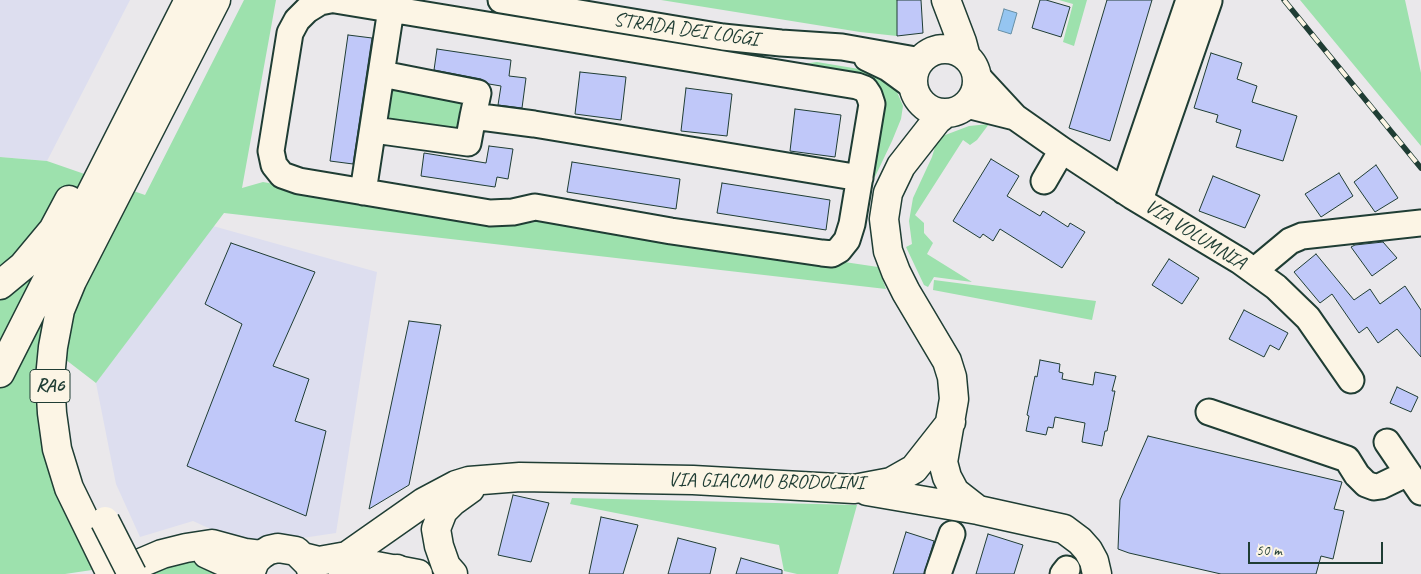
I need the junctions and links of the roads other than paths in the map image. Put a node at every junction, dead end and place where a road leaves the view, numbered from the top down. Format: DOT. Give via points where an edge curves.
graph roads {
  1 [pos="330,0"];
  2 [pos="336,0"];
  3 [pos="501,0"];
  4 [pos="940,0"];
  5 [pos="946,0"];
  6 [pos="1199,1"];
  7 [pos="200,4"];
  8 [pos="433,8"];
  9 [pos="391,9"];
  10 [pos="781,44"];
  11 [pos="842,47"];
  12 [pos="930,56"];
  13 [pos="971,67"];
  14 [pos="775,73"];
  15 [pos="382,74"];
  16 [pos="917,94"];
  17 [pos="956,109"];
  18 [pos="473,116"];
  19 [pos="1015,117"];
  20 [pos="374,130"];
  21 [pos="1062,150"];
  22 [pos="901,166"];
  23 [pos="860,178"];
  24 [pos="1044,181"];
  25 [pos="363,192"];
  26 [pos="1132,196"];
  27 [pos="1421,223"];
  28 [pos="71,238"];
  29 [pos="1254,271"];
  30 [pos="0,285"];
  31 [pos="0,373"];
  32 [pos="1351,380"];
  33 [pos="1209,412"];
  34 [pos="951,422"];
  35 [pos="1387,442"];
  36 [pos="487,480"];
  37 [pos="1414,482"];
  38 [pos="854,489"];
  39 [pos="978,510"];
  40 [pos="98,526"];
  41 [pos="952,534"];
  42 [pos="308,565"];
  43 [pos="252,568"];
  44 [pos="399,572"];
  45 [pos="111,574"];
  46 [pos="116,574"];
  47 [pos="132,574"];
  48 [pos="343,574"];
  49 [pos="453,574"];
  50 [pos="938,574"];
  51 [pos="1097,574"];
  1 -- 25 [label="street" via="307,10 290,33 272,151 274,165 282,175 299,181"];
  2 -- 9 [label="street"];
  3 -- 10 [label="street, STRADA DEI LOGGI" via="650,26"];
  4 -- 12 [label="main road" via="942,23"];
  5 -- 13 [label="main road, VIA VOLUMNIA"];
  6 -- 26 [label="street"];
  7 -- 28 [label="main road"];
  8 -- 9 [label="street"];
  8 -- 14 [label="street"];
  9 -- 15 [label="street"];
  10 -- 11 [label="street, STRADA DEI LOGGI"];
  10 -- 14 [label="street"];
  11 -- 12 [label="street, STRADA DEI LOGGI"];
  11 -- 16 [label="street, STRADA DEI LOGGI" via="888,68"];
  12 -- 13 [label="main road" via="948,50 958,52"];
  12 -- 16 [label="main road" via="916,69 913,78"];
  13 -- 17 [label="main road" via="975,92"];
  13 -- 19 [label="street, VIA VOLUMNIA"];
  14 -- 23 [label="street" via="865,90 872,104"];
  15 -- 18 [label="street" via="478,93"];
  15 -- 20 [label="street"];
  16 -- 17 [label="main road" via="931,110"];
  16 -- 22 [label="main road"];
  17 -- 19 [label="street, VIA VOLUMNIA"];
  17 -- 22 [label="main road" via="937,120"];
  18 -- 20 [label="street" via="468,143"];
  18 -- 23 [label="street"];
  19 -- 21 [label="street, VIA VOLUMNIA"];
  20 -- 25 [label="street"];
  21 -- 24 [label="street"];
  21 -- 26 [label="street, VIA VOLUMNIA"];
  22 -- 34 [label="main road" via="888,193 884,219 888,251 906,292 947,361 954,399"];
  23 -- 25 [label="street" via="847,240 832,254 535,207 490,213"];
  26 -- 29 [label="street, VIA VOLUMNIA"];
  27 -- 29 [label="street" via="1302,236 1290,241"];
  28 -- 30 [label="main road" via="23,266"];
  28 -- 31 [label="main road"];
  28 -- 40 [label="main road, RA6" via="64,383 66,410"];
  29 -- 32 [label="street, VIA VOLUMNIA" via="1308,318"];
  33 -- 37 [label="street" via="1347,459 1357,475 1374,487"];
  34 -- 38 [label="main road, VIA GIACOMO BRODOLINI" via="914,469 891,482"];
  34 -- 39 [label="main road" via="944,470 955,492"];
  35 -- 37 [label="street"];
  36 -- 38 [label="main road, VIA GIACOMO BRODOLINI" via="693,480"];
  36 -- 42 [label="main road, VIA GIACOMO BRODOLINI" via="456,485 424,502 347,556"];
  36 -- 49 [label="main road" via="452,502 443,511 436,529 446,566"];
  38 -- 39 [label="main road"];
  39 -- 51 [label="main road" via="1010,510 1056,518 1080,541 1094,561"];
  40 -- 45 [label="main road, RA6"];
  40 -- 47 [label="main road, RA6, bridge"];
  41 -- 50 [label="street"];
  42 -- 43 [label="main road, VIA GIACOMO BRODOLINI" via="296,551 278,548"];
  43 -- 46 [label="main road" via="245,553 212,544 162,554"];
  44 -- 48 [label="main road" via="376,566"];
}
